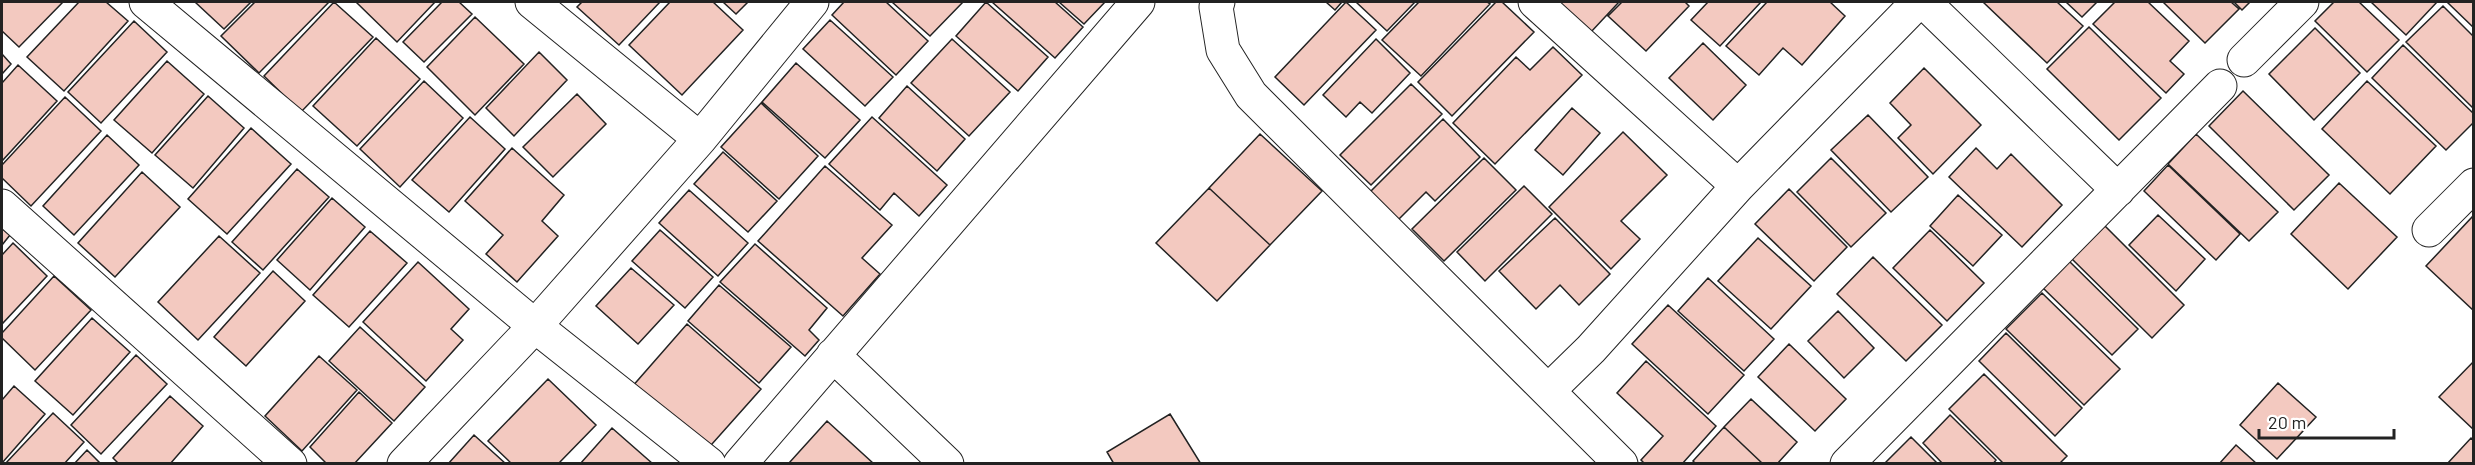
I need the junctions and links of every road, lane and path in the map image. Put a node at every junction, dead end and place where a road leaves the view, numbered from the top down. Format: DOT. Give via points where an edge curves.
graph roads {
  1 [pos="146,2"];
  2 [pos="532,2"];
  3 [pos="812,2"];
  4 [pos="1138,2"];
  5 [pos="1218,2"];
  6 [pos="1535,2"];
  7 [pos="1918,2"];
  8 [pos="1924,2"];
  9 [pos="2302,2"];
  10 [pos="2244,60"];
  11 [pos="2220,86"];
  12 [pos="700,139"];
  13 [pos="2474,185"];
  14 [pos="1738,186"];
  15 [pos="2118,190"];
  16 [pos="2,206"];
  17 [pos="2429,230"];
  18 [pos="535,326"];
  19 [pos="833,355"];
  20 [pos="1548,391"];
  21 [pos="290,464"];
  22 [pos="404,464"];
  23 [pos="709,464"];
  24 [pos="740,464"];
  25 [pos="947,464"];
  26 [pos="1621,464"];
  27 [pos="1847,464"];
  1 -- 18 [label="street"];
  2 -- 12 [label="street"];
  3 -- 12 [label="street"];
  4 -- 19 [label="street"];
  5 -- 20 [label="street" via="1223,50 1251,95"];
  6 -- 14 [label="street"];
  7 -- 14 [label="street"];
  8 -- 15 [label="street"];
  9 -- 10 [label="street"];
  11 -- 15 [label="street"];
  12 -- 18 [label="street"];
  13 -- 17 [label="street"];
  14 -- 20 [label="street"];
  15 -- 27 [label="street"];
  16 -- 21 [label="street"];
  18 -- 22 [label="street"];
  18 -- 23 [label="street"];
  19 -- 24 [label="street"];
  19 -- 25 [label="street"];
  20 -- 26 [label="street"];
}
